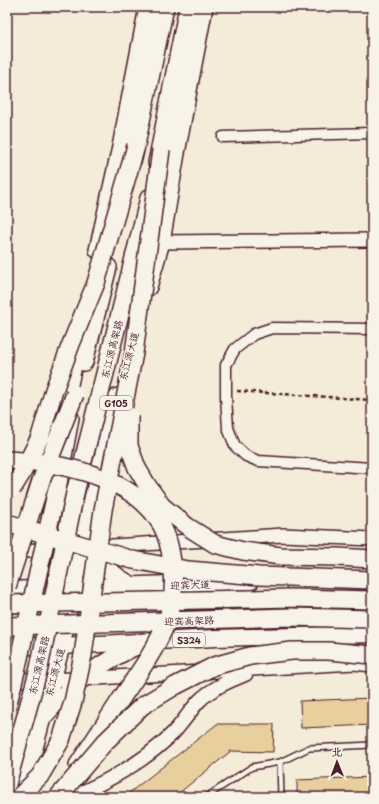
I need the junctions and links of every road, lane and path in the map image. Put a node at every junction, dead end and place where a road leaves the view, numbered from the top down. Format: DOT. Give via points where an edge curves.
graph roads {
  1 [pos="148,7"];
  2 [pos="165,7"];
  3 [pos="188,7"];
  4 [pos="204,7"];
  5 [pos="372,133"];
  6 [pos="222,137"];
  7 [pos="136,146"];
  8 [pos="161,150"];
  9 [pos="372,240"];
  10 [pos="161,242"];
  11 [pos="372,329"];
  12 [pos="134,353"];
  13 [pos="226,390"];
  14 [pos="75,394"];
  15 [pos="372,400"];
  16 [pos="7,460"];
  17 [pos="372,468"];
  18 [pos="7,495"];
  19 [pos="7,523"];
  20 [pos="372,539"];
  21 [pos="87,547"];
  22 [pos="20,549"];
  23 [pos="372,559"];
  24 [pos="7,565"];
  25 [pos="372,577"];
  26 [pos="372,580"];
  27 [pos="133,586"];
  28 [pos="72,588"];
  29 [pos="8,593"];
  30 [pos="372,600"];
  31 [pos="7,613"];
  32 [pos="372,619"];
  33 [pos="7,626"];
  34 [pos="372,634"];
  35 [pos="145,642"];
  36 [pos="7,646"];
  37 [pos="62,646"];
  38 [pos="372,655"];
  39 [pos="372,665"];
  40 [pos="259,669"];
  41 [pos="80,679"];
  42 [pos="7,680"];
  43 [pos="52,680"];
  44 [pos="7,707"];
  45 [pos="42,718"];
  46 [pos="372,745"];
  47 [pos="280,762"];
  48 [pos="7,784"];
  49 [pos="20,797"];
  50 [pos="57,797"];
  51 [pos="72,797"];
  52 [pos="206,797"];
  53 [pos="281,797"];
  1 -- 22 [label="highway" via="121,147 47,483"];
  2 -- 7 [label="highway, 东江源高架路"];
  3 -- 8 [label="highway, 东江源高架路"];
  4 -- 10 [label="highway, 东江源大道 / G105"];
  5 -- 6 [label="street"];
  7 -- 14 [label="highway, 东江源高架路, bridge" via="91,341"];
  7 -- 18 [label="highway, bridge" via="96,284 70,344 40,437"];
  8 -- 12 [label="highway, bridge"];
  8 -- 48 [label="highway, 东江源高架路, bridge" via="75,493 39,668"];
  9 -- 10 [label="street"];
  10 -- 21 [label="highway, 东江源大道 / G105" via="129,352 87,523"];
  11 -- 13 [label="street" via="272,328 254,334 235,349 226,364"];
  12 -- 23 [label="highway, bridge" via="129,446 137,468 162,506 215,544 281,556"];
  12 -- 49 [label="highway, bridge" via="103,510 84,655 73,702 61,740 40,776"];
  13 -- 15 [label="path"];
  13 -- 17 [label="street" via="228,428 235,446 246,456 258,461"];
  14 -- 29 [label="highway, bridge" via="41,481"];
  14 -- 44 [label="highway, 东江源高架路, bridge" via="57,489"];
  16 -- 50 [label="highway, bridge" via="30,461 84,471 110,482 135,496 149,509 162,526 170,548 174,578 165,626 151,655"];
  19 -- 26 [label="highway, bridge" via="133,560 188,570 259,576"];
  20 -- 21 [label="street" via="283,536"];
  21 -- 22 [label="street"];
  21 -- 27 [label="highway" via="113,574"];
  21 -- 28 [label="highway, 东江源大道 / G105"];
  22 -- 24 [label="highway"];
  22 -- 29 [label="highway"];
  25 -- 27 [label="main road, 迎宾大道"];
  27 -- 28 [label="main road, 迎宾大道"];
  28 -- 29 [label="main road, 迎宾大道"];
  28 -- 37 [label="highway, 东江源大道 / G105"];
  29 -- 30 [label="highway, 迎宾高架路, bridge"];
  29 -- 31 [label="highway"];
  32 -- 33 [label="highway, 迎宾高架路, bridge" via="290,617"];
  34 -- 35 [label="main road, S324"];
  35 -- 37 [label="main road, S324"];
  35 -- 41 [label="highway" via="125,650"];
  36 -- 37 [label="main road, S324"];
  37 -- 43 [label="highway, 东江源大道 / G105"];
  38 -- 50 [label="highway, bridge" via="292,651 250,656 214,666 142,706 104,742"];
  39 -- 40 [label="street" via="354,663"];
  40 -- 41 [label="street"];
  40 -- 51 [label="street" via="224,683 200,701 172,734 136,763 99,785"];
  41 -- 43 [label="street"];
  41 -- 45 [label="highway"];
  42 -- 43 [label="street"];
  43 -- 45 [label="highway, 东江源大道 / G105"];
  45 -- 49 [label="highway, 东江源大道 / G105"];
  46 -- 47 [label="lane" via="309,748"];
  47 -- 52 [label="lane" via="252,767"];
  47 -- 53 [label="lane"];
}
